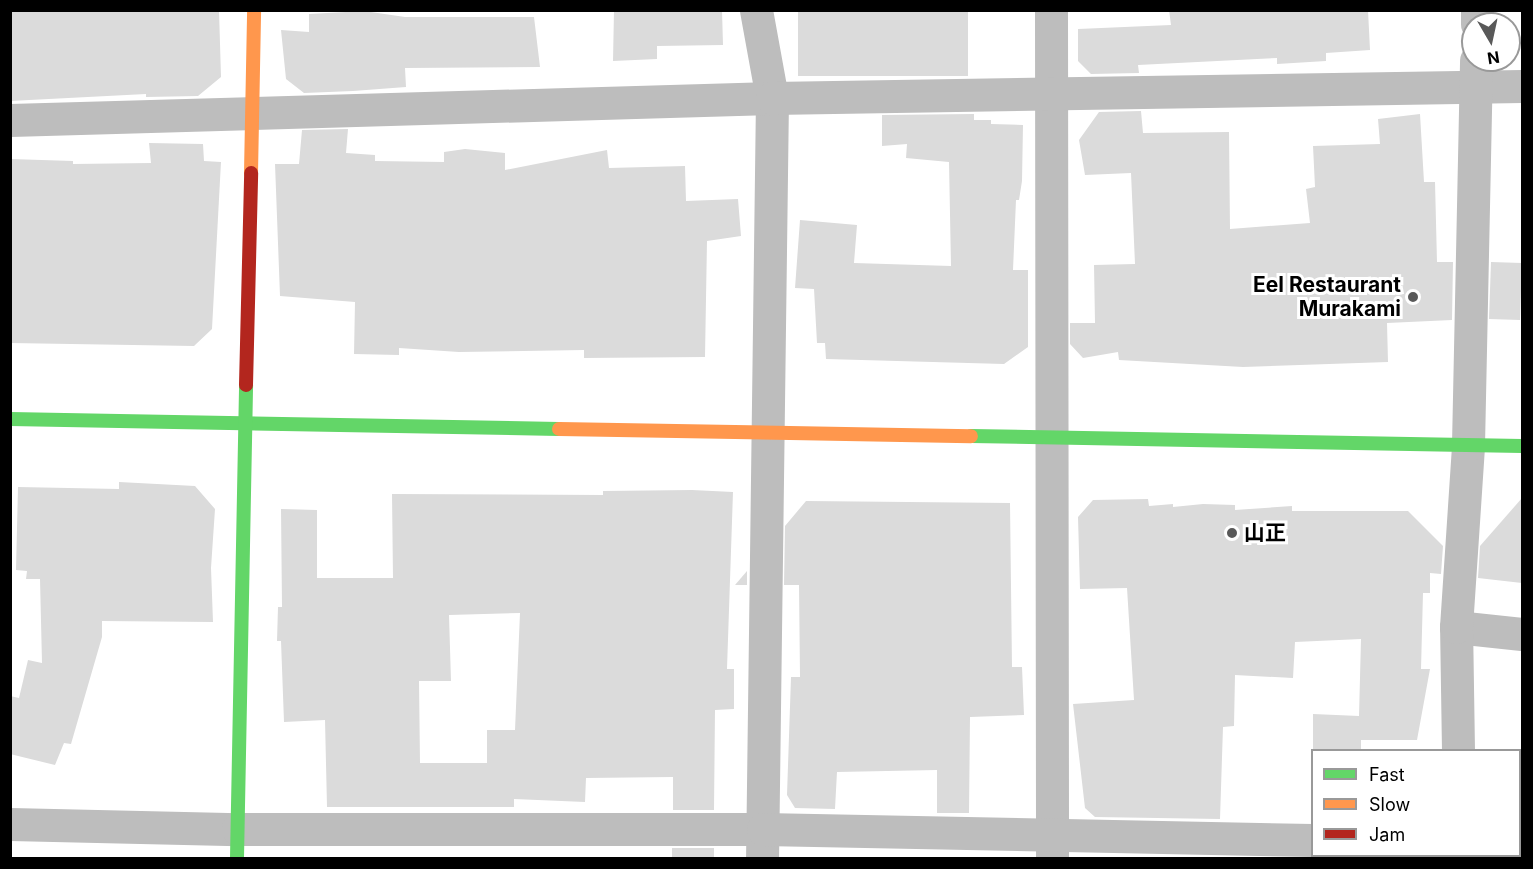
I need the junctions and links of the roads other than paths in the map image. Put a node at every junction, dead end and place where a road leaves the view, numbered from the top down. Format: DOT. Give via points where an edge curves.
graph roads {
  1 [pos="254,10"];
  2 [pos="756,10"];
  3 [pos="1051,10"];
  4 [pos="1476,73"];
  5 [pos="1522,86"];
  6 [pos="1052,93"];
  7 [pos="771,98"];
  8 [pos="252,116"];
  9 [pos="10,120"];
  10 [pos="10,419"];
  11 [pos="247,422"];
  12 [pos="765,433"];
  13 [pos="1051,438"];
  14 [pos="1468,445"];
  15 [pos="1522,446"];
  16 [pos="1456,627"];
  17 [pos="1522,634"];
  18 [pos="1458,749"];
  19 [pos="10,824"];
  20 [pos="1311,840"];
  21 [pos="238,844"];
  22 [pos="762,844"];
  23 [pos="1051,848"];
  1 -- 8 [label="street"];
  2 -- 7 [label="street"];
  3 -- 6 [label="street"];
  4 -- 5 [label="street"];
  4 -- 6 [label="street"];
  4 -- 14 [label="street"];
  6 -- 7 [label="street"];
  6 -- 13 [label="street"];
  7 -- 8 [label="street"];
  7 -- 12 [label="street"];
  8 -- 9 [label="street"];
  8 -- 11 [label="street"];
  10 -- 11 [label="street"];
  11 -- 12 [label="street"];
  11 -- 21 [label="street"];
  12 -- 13 [label="street"];
  12 -- 22 [label="street"];
  13 -- 14 [label="street"];
  13 -- 23 [label="street"];
  14 -- 15 [label="street"];
  14 -- 16 [label="street"];
  16 -- 17 [label="street"];
  16 -- 18 [label="street"];
  19 -- 21 [label="street"];
  20 -- 23 [label="street"];
  21 -- 22 [label="street"];
  22 -- 23 [label="street"];
}
